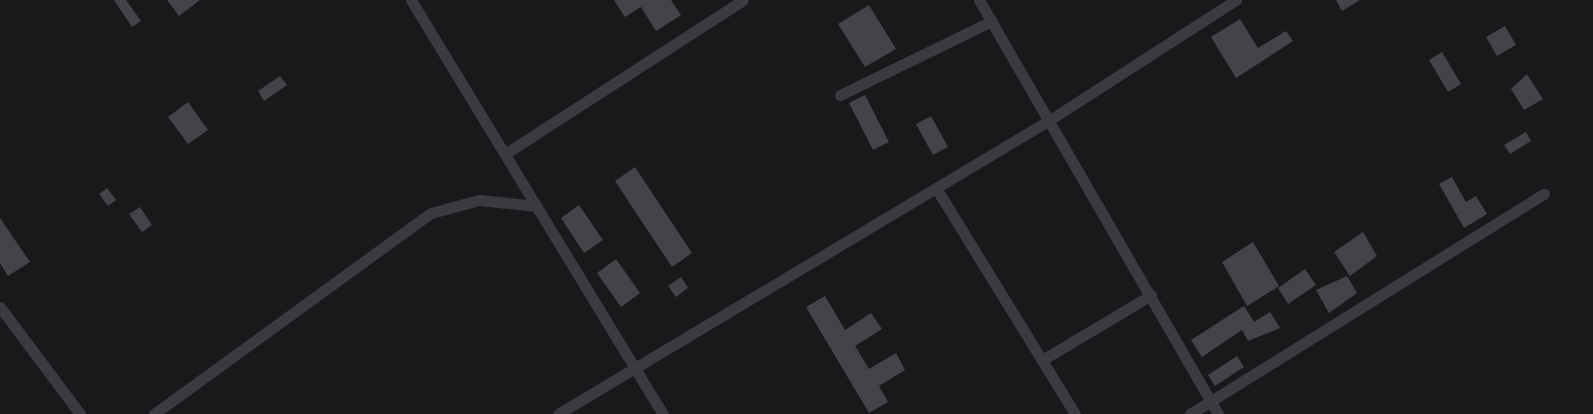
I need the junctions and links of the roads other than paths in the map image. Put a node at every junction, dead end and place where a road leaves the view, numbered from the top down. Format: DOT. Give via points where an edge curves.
graph roads {
  1 [pos="411,0"];
  2 [pos="743,0"];
  3 [pos="979,0"];
  4 [pos="1236,0"];
  5 [pos="992,21"];
  6 [pos="840,95"];
  7 [pos="1048,121"];
  8 [pos="505,154"];
  9 [pos="936,188"];
  10 [pos="1544,194"];
  11 [pos="537,206"];
  12 [pos="1152,295"];
  13 [pos="0,307"];
  14 [pos="1042,360"];
  15 [pos="636,368"];
  16 [pos="1210,401"];
  17 [pos="80,414"];
  18 [pos="154,414"];
  19 [pos="558,414"];
  20 [pos="663,414"];
  21 [pos="1075,414"];
  22 [pos="1190,414"];
  23 [pos="1218,414"];
  1 -- 8 [label="street"];
  2 -- 8 [label="street"];
  3 -- 5 [label="street"];
  4 -- 7 [label="street"];
  5 -- 6 [label="street"];
  5 -- 7 [label="street"];
  7 -- 9 [label="street"];
  7 -- 12 [label="street"];
  8 -- 11 [label="street"];
  9 -- 14 [label="street"];
  9 -- 15 [label="street"];
  10 -- 16 [label="street"];
  11 -- 15 [label="street"];
  11 -- 18 [label="street" via="479,200 431,213"];
  12 -- 14 [label="street"];
  12 -- 16 [label="street"];
  13 -- 17 [label="street"];
  14 -- 21 [label="street"];
  15 -- 19 [label="street"];
  15 -- 20 [label="street"];
  16 -- 22 [label="street"];
  16 -- 23 [label="street"];
}
